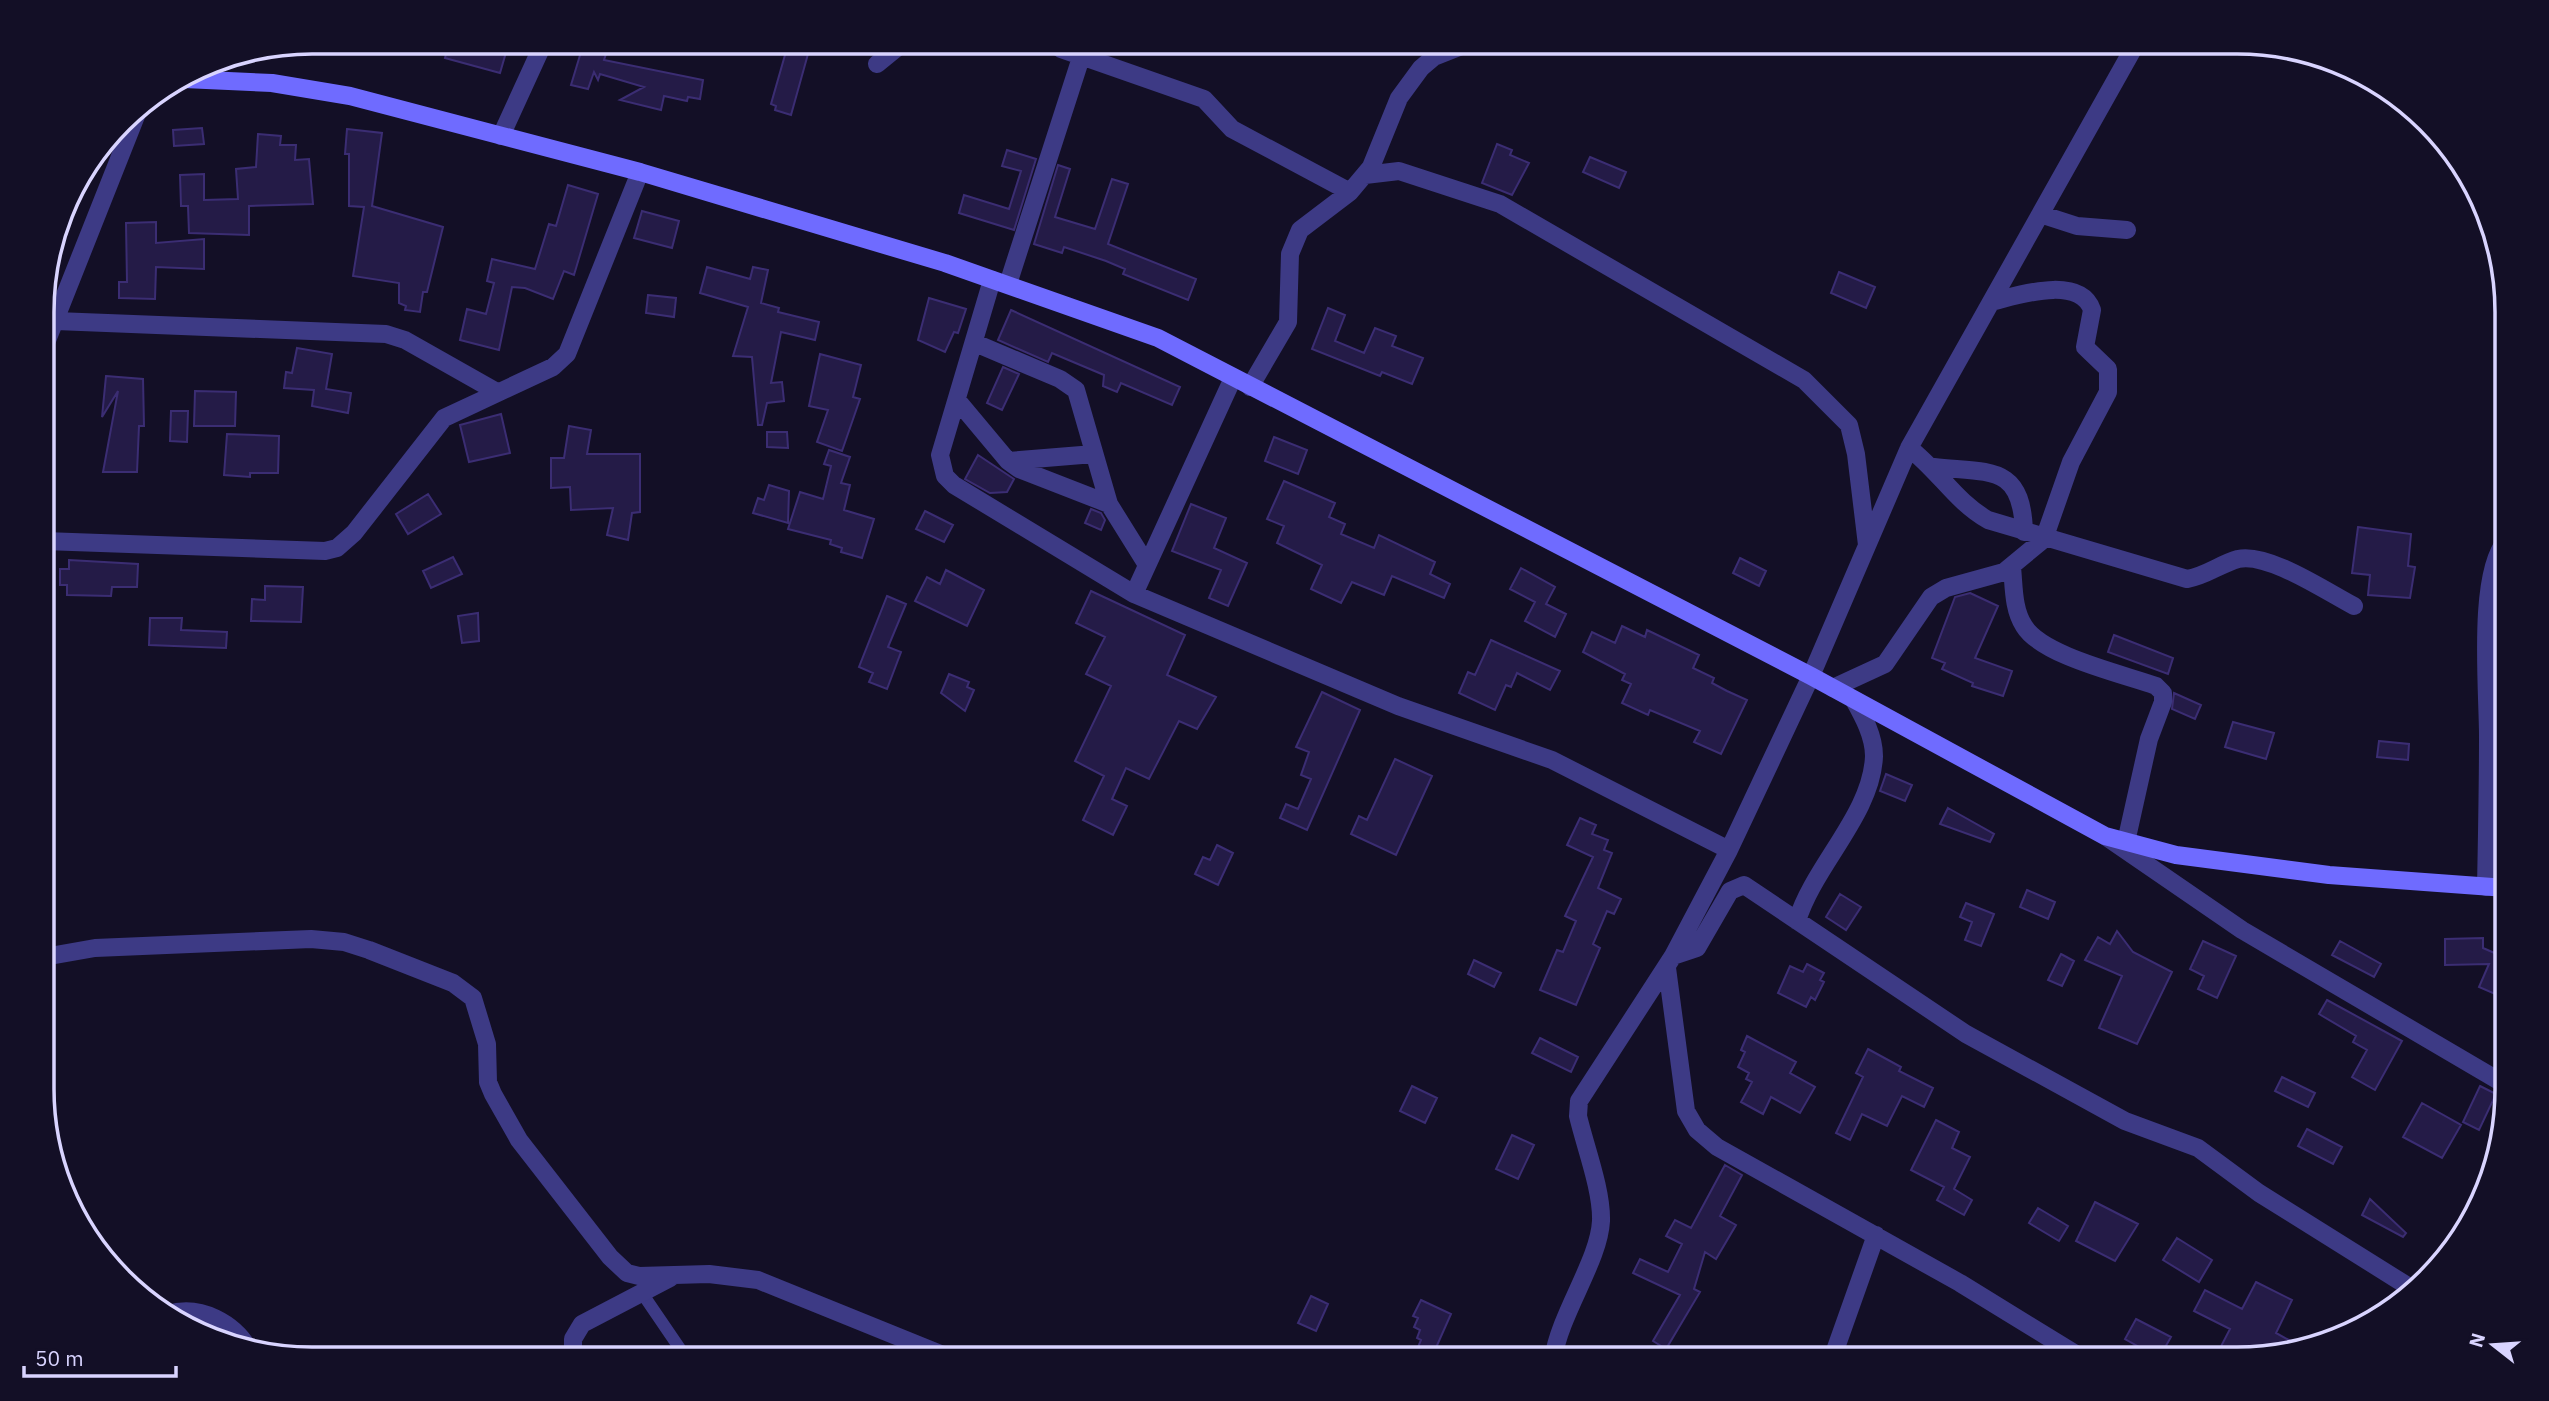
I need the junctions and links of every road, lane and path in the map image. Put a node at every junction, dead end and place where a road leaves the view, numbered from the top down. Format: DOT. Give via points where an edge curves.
graph roads {
  1 [pos="539,54"];
  2 [pos="889,54"];
  3 [pos="1082,54"];
  4 [pos="1098,54"];
  5 [pos="1442,54"];
  6 [pos="2130,54"];
  7 [pos="877,64"];
  8 [pos="201,80"];
  9 [pos="131,129"];
  10 [pos="501,136"];
  11 [pos="640,172"];
  12 [pos="1365,175"];
  13 [pos="1350,192"];
  14 [pos="2043,215"];
  15 [pos="2127,230"];
  16 [pos="1000,282"];
  17 [pos="1994,301"];
  18 [pos="56,321"];
  19 [pos="54,326"];
  20 [pos="975,343"];
  21 [pos="1233,378"];
  22 [pos="1251,387"];
  23 [pos="497,392"];
  24 [pos="957,400"];
  25 [pos="1909,448"];
  26 [pos="1094,454"];
  27 [pos="1008,461"];
  28 [pos="1934,467"];
  29 [pos="1109,504"];
  30 [pos="2024,532"];
  31 [pos="2044,538"];
  32 [pos="54,541"];
  33 [pos="1867,545"];
  34 [pos="2495,563"];
  35 [pos="1147,565"];
  36 [pos="2012,567"];
  37 [pos="1134,594"];
  38 [pos="2354,606"];
  39 [pos="1811,676"];
  40 [pos="1833,688"];
  41 [pos="1854,700"];
  42 [pos="2105,836"];
  43 [pos="2126,842"];
  44 [pos="1729,850"];
  45 [pos="2486,887"];
  46 [pos="2495,887"];
  47 [pos="1797,921"];
  48 [pos="54,955"];
  49 [pos="1670,962"];
  50 [pos="2495,1078"];
  51 [pos="1876,1235"];
  52 [pos="676,1275"];
  53 [pos="2405,1284"];
  54 [pos="642,1293"];
  55 [pos="185,1313"];
  56 [pos="238,1336"];
  57 [pos="573,1347"];
  58 [pos="679,1347"];
  59 [pos="923,1347"];
  60 [pos="1556,1347"];
  61 [pos="1836,1347"];
  62 [pos="2062,1347"];
  1 -- 10 [label="street"];
  2 -- 7 [label="street"];
  3 -- 16 [label="street"];
  4 -- 13 [label="street" via="1204,99 1232,129"];
  5 -- 12 [label="street" via="1408,83"];
  6 -- 14 [label="street"];
  8 -- 10 [label="street" via="272,83 350,96"];
  9 -- 18 [label="street"];
  10 -- 11 [label="street"];
  11 -- 16 [label="street"];
  11 -- 23 [label="street" via="567,354 553,367"];
  12 -- 13 [label="street"];
  12 -- 33 [label="street" via="1399,171 1500,204 1804,380 1849,425"];
  13 -- 22 [label="street" via="1300,230 1293,241 1288,322"];
  14 -- 15 [label="street" via="2077,226"];
  14 -- 17 [label="street"];
  16 -- 20 [label="street"];
  16 -- 21 [label="street" via="1158,338"];
  17 -- 25 [label="street"];
  17 -- 31 [label="street" via="2047,289 2085,299 2092,310 2085,347 2108,369 2110,380 2102,407 2071,463"];
  18 -- 19 [label="street"];
  18 -- 23 [label="street" via="386,334"];
  20 -- 24 [label="street"];
  20 -- 26 [label="street" via="1076,390"];
  21 -- 22 [label="street"];
  21 -- 35 [label="street"];
  22 -- 39 [label="street"];
  23 -- 32 [label="street" via="438,423 354,533 331,550"];
  24 -- 27 [label="street"];
  24 -- 37 [label="street" via="940,455 945,476"];
  25 -- 28 [label="street"];
  25 -- 33 [label="street"];
  26 -- 27 [label="street"];
  26 -- 29 [label="street"];
  27 -- 29 [label="street" via="1032,477"];
  28 -- 30 [label="street" via="1970,510"];
  28 -- 30 [label="street" via="1982,472 2010,482 2021,500"];
  29 -- 35 [label="street"];
  30 -- 31 [label="street"];
  31 -- 36 [label="street"];
  31 -- 38 [label="street" via="2187,579 2250,558 2268,562"];
  33 -- 39 [label="street"];
  34 -- 45 [label="street" via="2487,618"];
  35 -- 37 [label="street"];
  36 -- 40 [label="street" via="1931,597 1885,664"];
  36 -- 43 [label="street" via="2018,615 2038,640 2156,686 2163,693"];
  37 -- 44 [label="street" via="1385,701 1552,760"];
  39 -- 40 [label="street"];
  39 -- 44 [label="street"];
  40 -- 41 [label="street"];
  41 -- 42 [label="street"];
  41 -- 47 [label="street" via="1874,757 1854,818 1807,891"];
  42 -- 43 [label="street"];
  42 -- 50 [label="street" via="2242,930"];
  43 -- 45 [label="street" via="2176,855 2316,874"];
  44 -- 49 [label="street"];
  45 -- 46 [label="street"];
  47 -- 49 [label="street" via="1752,889 1738,885 1730,891 1702,943"];
  47 -- 53 [label="street" via="2013,1062 2124,1121 2198,1148 2259,1193"];
  48 -- 52 [label="street" via="95,948 312,939 344,942 453,983 473,998 487,1044 488,1082 519,1140 627,1273"];
  49 -- 51 [label="street" via="1683,1098 1697,1130 1717,1147"];
  49 -- 60 [label="street" via="1579,1101 1578,1116 1601,1222"];
  51 -- 61 [label="street"];
  51 -- 62 [label="street"];
  52 -- 54 [label="street"];
  52 -- 59 [label="street" via="758,1280"];
  54 -- 57 [label="street" via="582,1324"];
  54 -- 58 [label="lane"];
  55 -- 56 [label="street" via="216,1318"];
}
